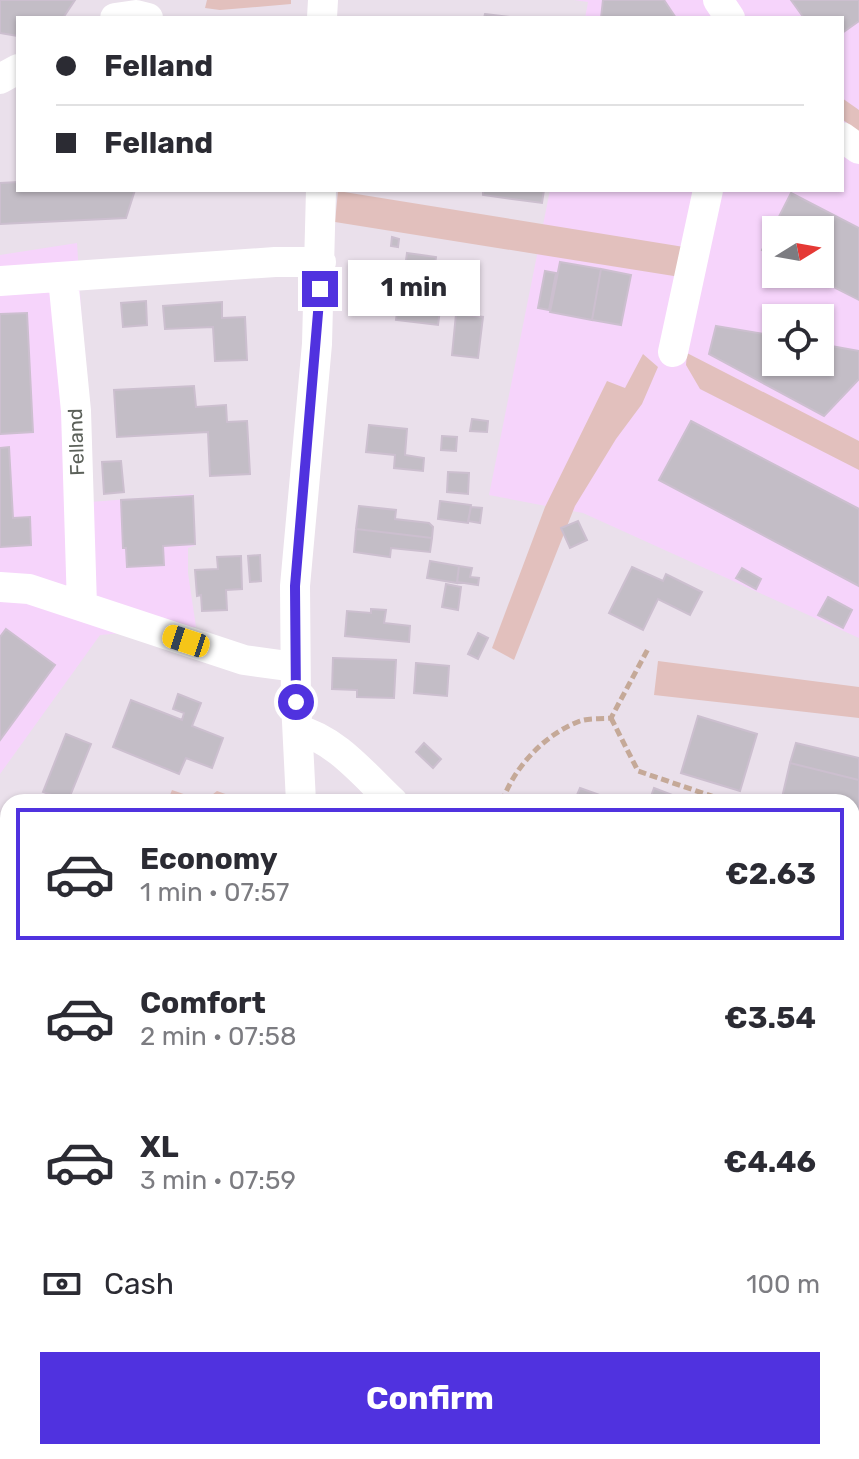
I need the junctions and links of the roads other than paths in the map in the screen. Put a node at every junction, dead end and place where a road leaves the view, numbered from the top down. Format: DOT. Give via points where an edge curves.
graph roads {
  1 [pos="321,192"];
  2 [pos="708,192"];
  3 [pos="321,262"];
  4 [pos="63,278"];
  5 [pos="0,281"];
  6 [pos="673,352"];
  7 [pos="0,587"];
  8 [pos="82,606"];
  9 [pos="295,667"];
  10 [pos="298,730"];
  11 [pos="301,794"];
  12 [pos="384,794"];
  1 -- 3 [label="street"];
  2 -- 6 [label="street"];
  3 -- 4 [label="street"];
  3 -- 9 [label="street" via="295,586"];
  4 -- 5 [label="street"];
  4 -- 8 [label="street, Felland" via="76,411"];
  7 -- 8 [label="street" via="29,589"];
  8 -- 9 [label="street" via="244,660"];
  9 -- 10 [label="street"];
  10 -- 11 [label="street"];
  10 -- 12 [label="street" via="313,733 342,754"];
}
